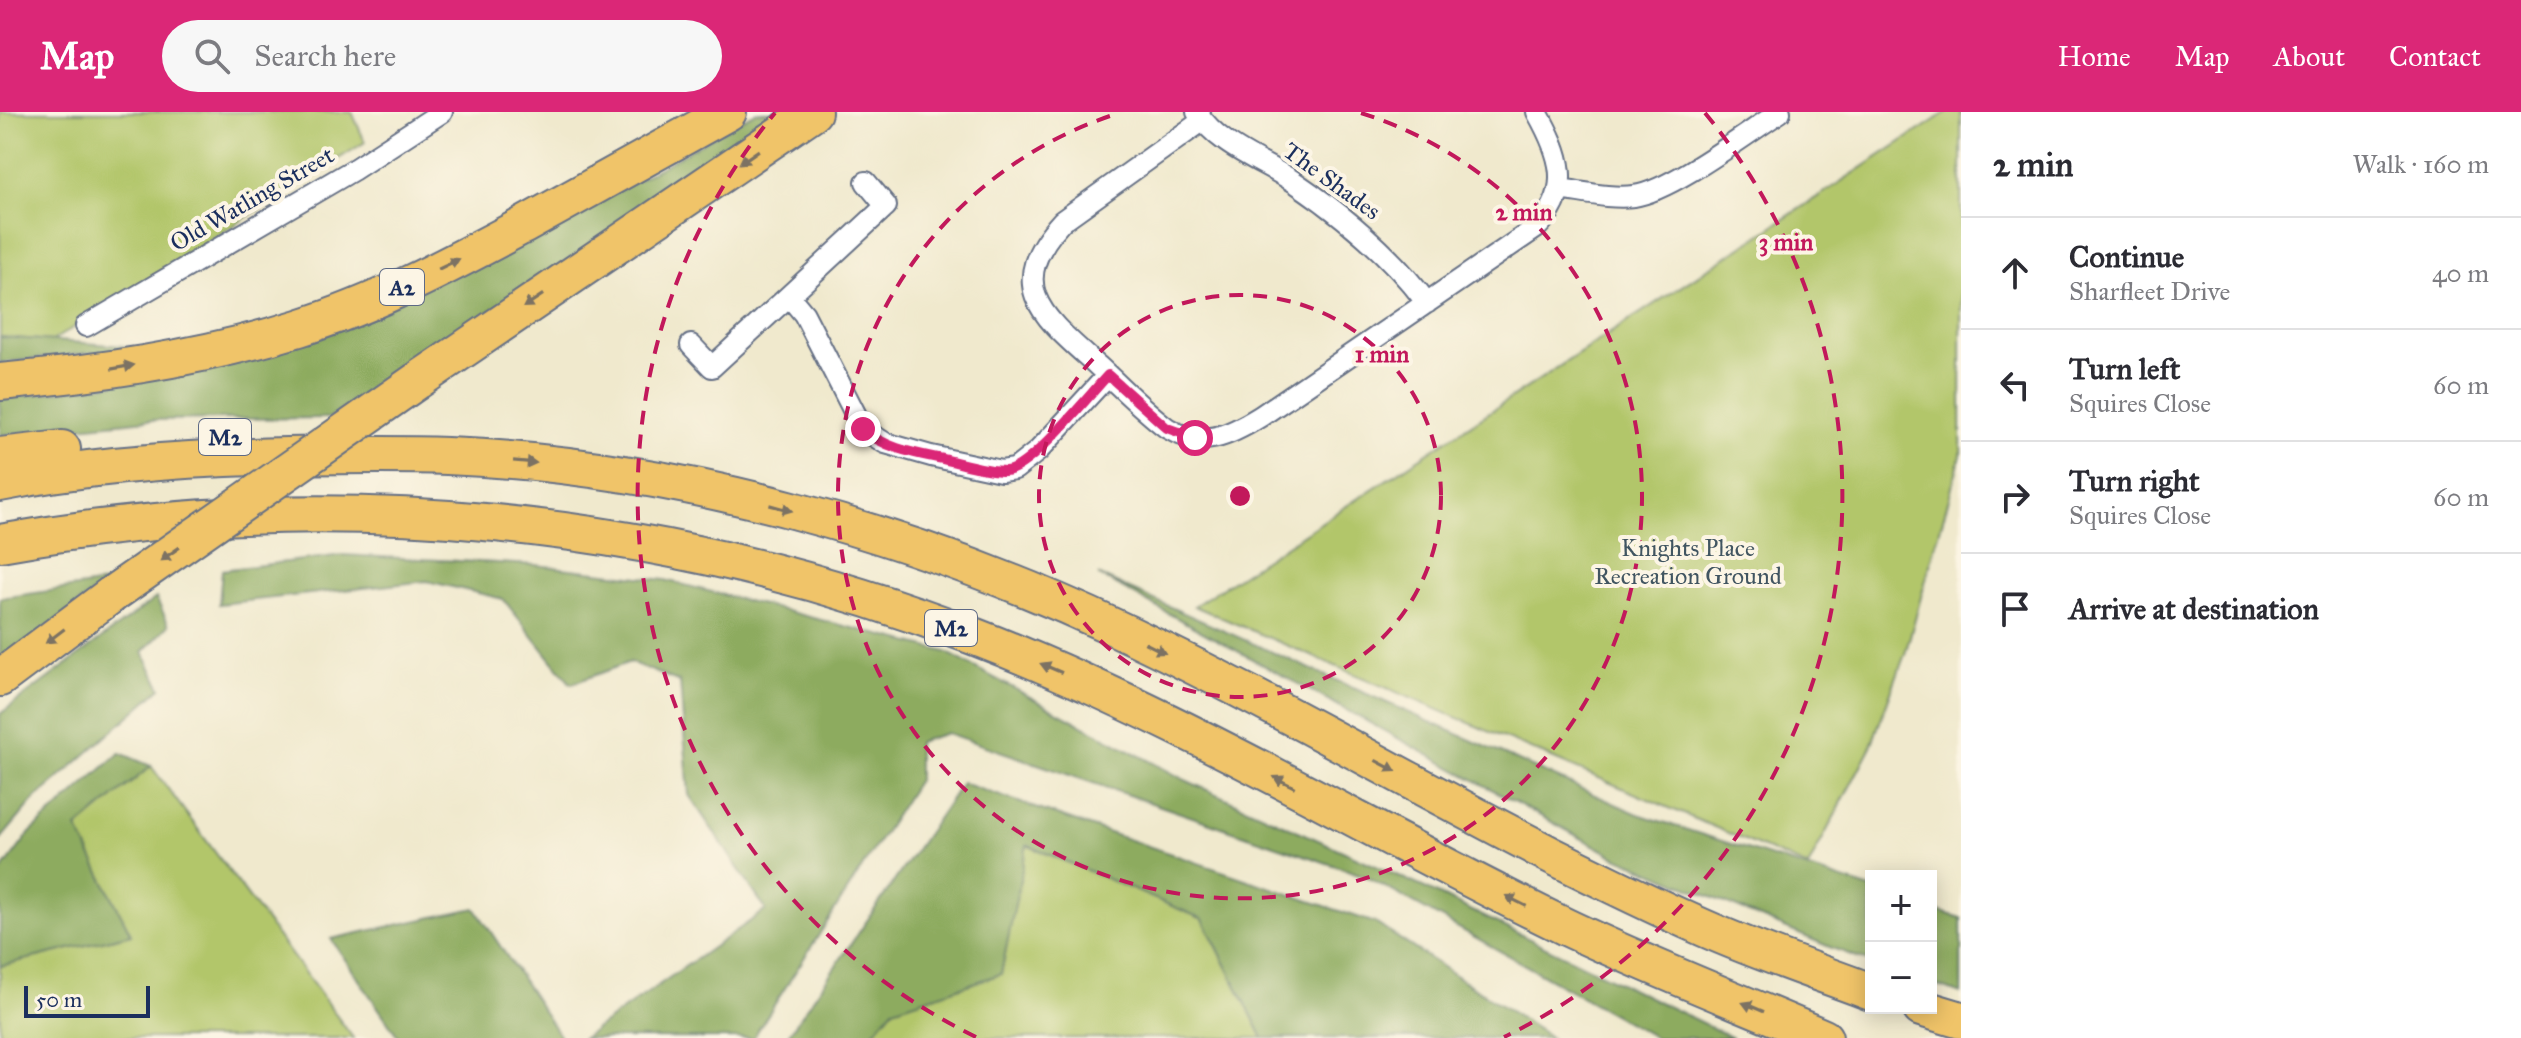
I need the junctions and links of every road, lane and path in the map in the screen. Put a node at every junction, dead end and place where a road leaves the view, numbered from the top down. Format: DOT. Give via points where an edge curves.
graph roads {
  1 [pos="442,112"];
  2 [pos="728,112"];
  3 [pos="813,112"];
  4 [pos="1537,112"];
  5 [pos="1780,112"];
  6 [pos="1200,116"];
  7 [pos="866,182"];
  8 [pos="1559,189"];
  9 [pos="789,296"];
  10 [pos="1427,303"];
  11 [pos="86,326"];
  12 [pos="691,345"];
  13 [pos="1108,375"];
  14 [pos="0,382"];
  15 [pos="0,456"];
  16 [pos="448,456"];
  17 [pos="0,483"];
  18 [pos="0,543"];
  19 [pos="0,678"];
  20 [pos="1865,990"];
  21 [pos="1937,1013"];
  22 [pos="1961,1020"];
  23 [pos="1824,1038"];
  1 -- 11 [label="street, Old Watling Street"];
  14 -- 2 [label="highway, A2, one-way" via="202,353 300,328 464,257"];
  3 -- 19 [label="highway, one-way, bridge" via="417,381"];
  4 -- 8 [label="street" via="1557,152"];
  5 -- 8 [label="street" via="1665,185 1642,194"];
  6 -- 10 [label="street, The Shades" via="1223,140 1343,217 1400,269"];
  6 -- 13 [label="street" via="1062,221 1036,257 1034,288 1044,314"];
  7 -- 9 [label="street" via="886,206"];
  8 -- 10 [label="street" via="1536,228"];
  9 -- 12 [label="street" via="712,367"];
  9 -- 13 [label="street" via="804,314 863,429 885,443 931,456 1001,471 1015,469"];
  10 -- 13 [label="street" via="1261,416 1218,438 1173,432"];
  15 -- 16 [label="highway, M2" via="131,441 261,436 403,438"];
  16 -- 17 [label="highway, M2" via="217,458"];
  16 -- 20 [label="highway, M2, one-way" via="602,471 731,495 858,528 953,560 1119,630 1665,910"];
  23 -- 18 [label="highway, M2, one-way" via="1568,928 1092,686 938,623 775,571 641,541 505,522 373,514 150,523"];
  21 -- 22 [label="highway"];
}
